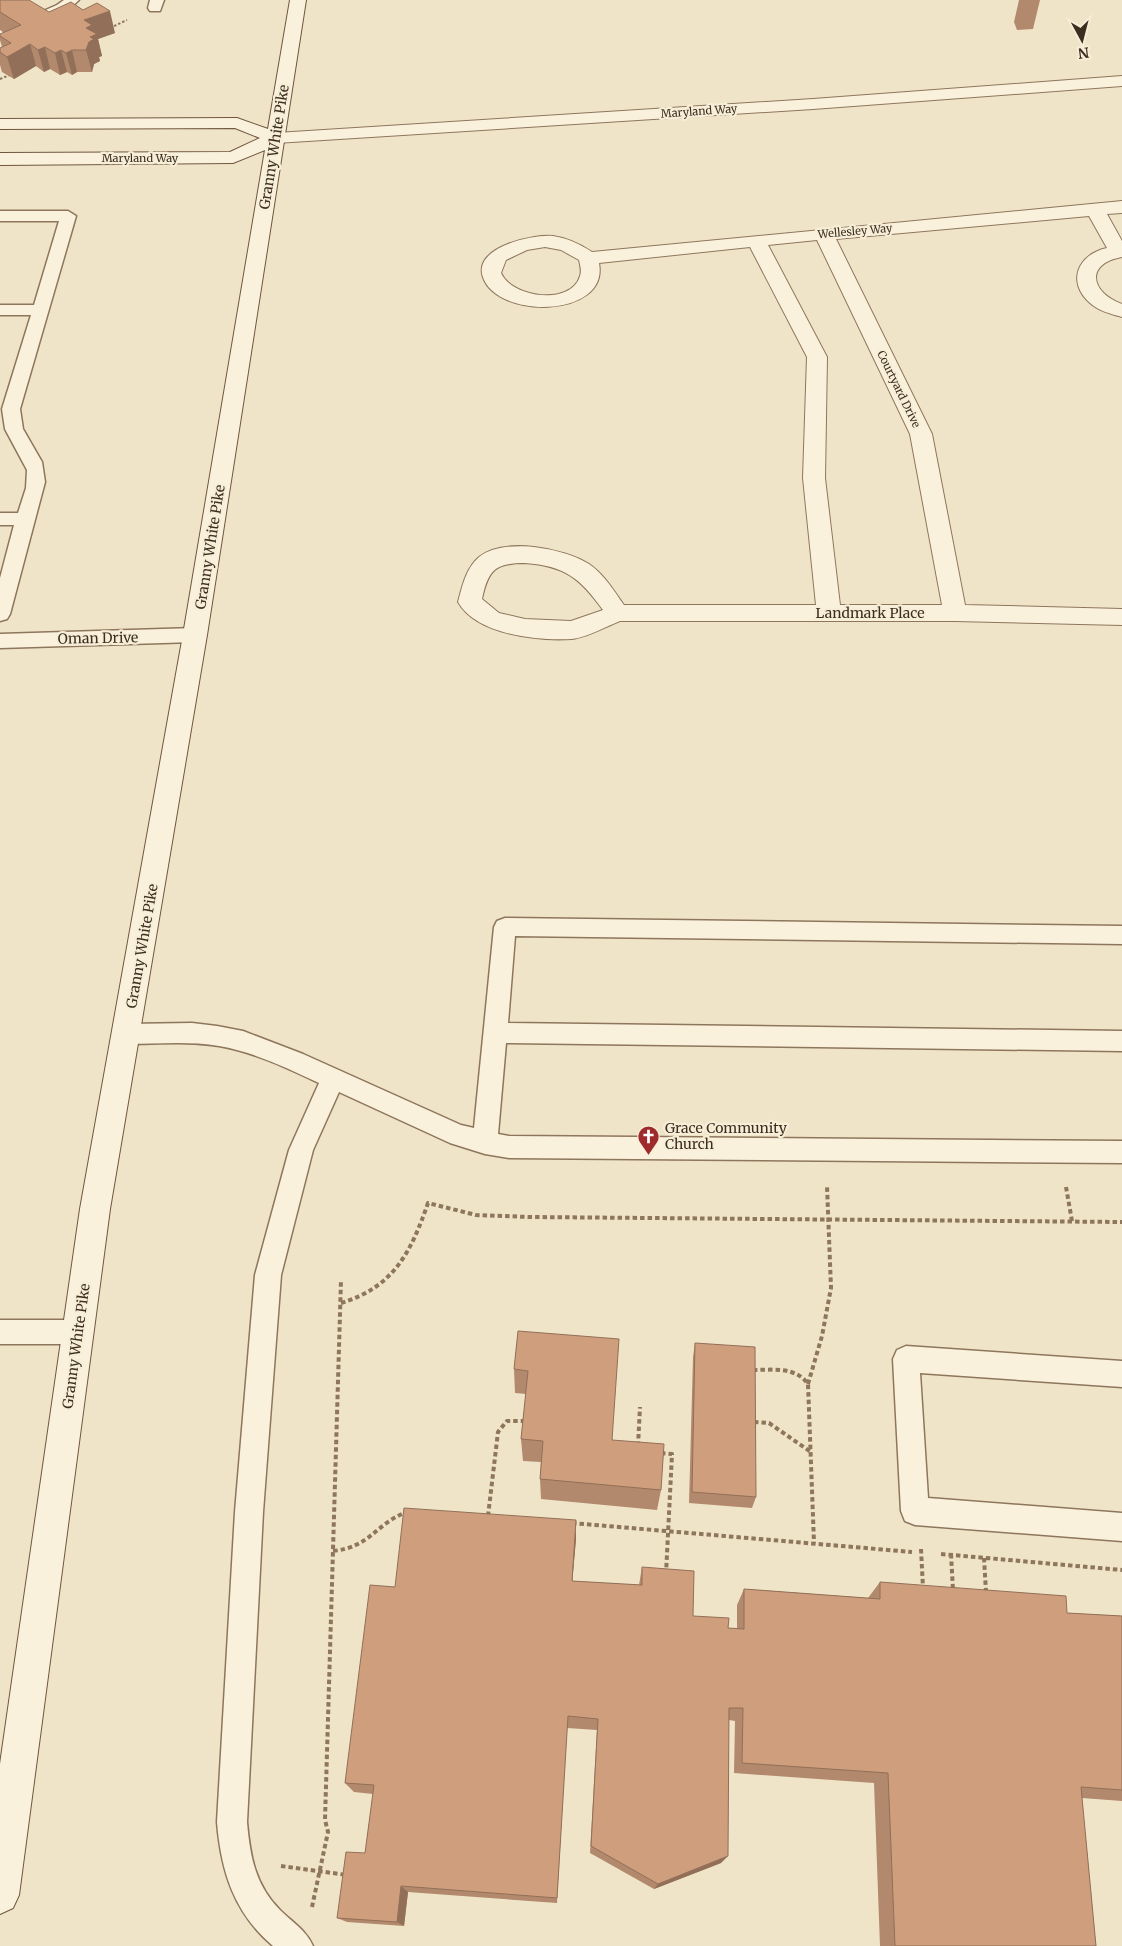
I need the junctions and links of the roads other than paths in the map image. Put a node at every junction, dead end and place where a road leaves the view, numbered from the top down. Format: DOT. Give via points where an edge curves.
graph roads {
  1 [pos="72,0"];
  2 [pos="298,0"];
  3 [pos="0,35"];
  4 [pos="1122,80"];
  5 [pos="0,124"];
  6 [pos="276,138"];
  7 [pos="0,158"];
  8 [pos="1122,207"];
  9 [pos="1095,210"];
  10 [pos="0,216"];
  11 [pos="824,234"];
  12 [pos="756,241"];
  13 [pos="1120,251"];
  14 [pos="588,258"];
  15 [pos="0,310"];
  16 [pos="40,310"];
  17 [pos="1122,311"];
  18 [pos="0,519"];
  19 [pos="25,519"];
  20 [pos="2,593"];
  21 [pos="829,612"];
  22 [pos="955,612"];
  23 [pos="618,613"];
  24 [pos="0,614"];
  25 [pos="1122,617"];
  26 [pos="195,636"];
  27 [pos="0,641"];
  28 [pos="1122,935"];
  29 [pos="494,1033"];
  30 [pos="127,1034"];
  31 [pos="1122,1041"];
  32 [pos="333,1078"];
  33 [pos="485,1143"];
  34 [pos="1122,1152"];
  35 [pos="0,1332"];
  36 [pos="78,1332"];
  37 [pos="1122,1374"];
  38 [pos="1122,1527"];
  39 [pos="0,1895"];
  40 [pos="297,1946"];
  1 -- 3 [label="lane" via="62,8"];
  2 -- 6 [label="street, Granny White Pike"];
  4 -- 6 [label="street, Maryland Way"];
  5 -- 6 [label="street, Maryland Way" via="237,123"];
  6 -- 7 [label="street, Maryland Way" via="233,157"];
  6 -- 26 [label="street, Granny White Pike"];
  8 -- 9 [label="street, Wellesley Way"];
  9 -- 11 [label="street, Wellesley Way"];
  9 -- 13 [label="street"];
  10 -- 16 [label="lane" via="68,216"];
  11 -- 12 [label="street, Wellesley Way"];
  11 -- 22 [label="street, Courtyard Drive" via="921,434"];
  12 -- 14 [label="street, Wellesley Way"];
  12 -- 21 [label="street" via="817,357 814,478"];
  13 -- 17 [label="street" via="1092,261 1085,270 1084,281 1094,297"];
  14 -- 14 [label="street" via="574,248 553,242 527,243 500,256 494,264 493,278 501,289 523,300 548,302 565,299 579,292 591,280 593,270"];
  15 -- 16 [label="lane"];
  16 -- 19 [label="lane" via="11,409 14,431 36,471"];
  18 -- 19 [label="lane"];
  19 -- 20 [label="lane"];
  20 -- 24 [label="lane"];
  21 -- 22 [label="street, Landmark Place"];
  21 -- 23 [label="street, Landmark Place"];
  22 -- 25 [label="street, Landmark Place"];
  23 -- 23 [label="street, Landmark Place" via="595,582 580,570 546,556 515,554 491,560 474,580 470,602 492,620 524,628 573,630"];
  26 -- 27 [label="lane, Oman Drive"];
  26 -- 30 [label="street, Granny White Pike"];
  28 -- 29 [label="lane" via="505,927"];
  29 -- 31 [label="lane"];
  29 -- 33 [label="lane"];
  30 -- 32 [label="lane" via="228,1037 274,1052"];
  30 -- 36 [label="street, Granny White Pike" via="94,1209"];
  32 -- 33 [label="lane" via="458,1135"];
  32 -- 40 [label="lane" via="301,1150 268,1275 249,1522 232,1822 240,1880 254,1904"];
  33 -- 34 [label="lane" via="509,1147"];
  35 -- 36 [label="lane"];
  36 -- 39 [label="street, Granny White Pike"];
  37 -- 38 [label="lane" via="906,1359 915,1511"];
}
